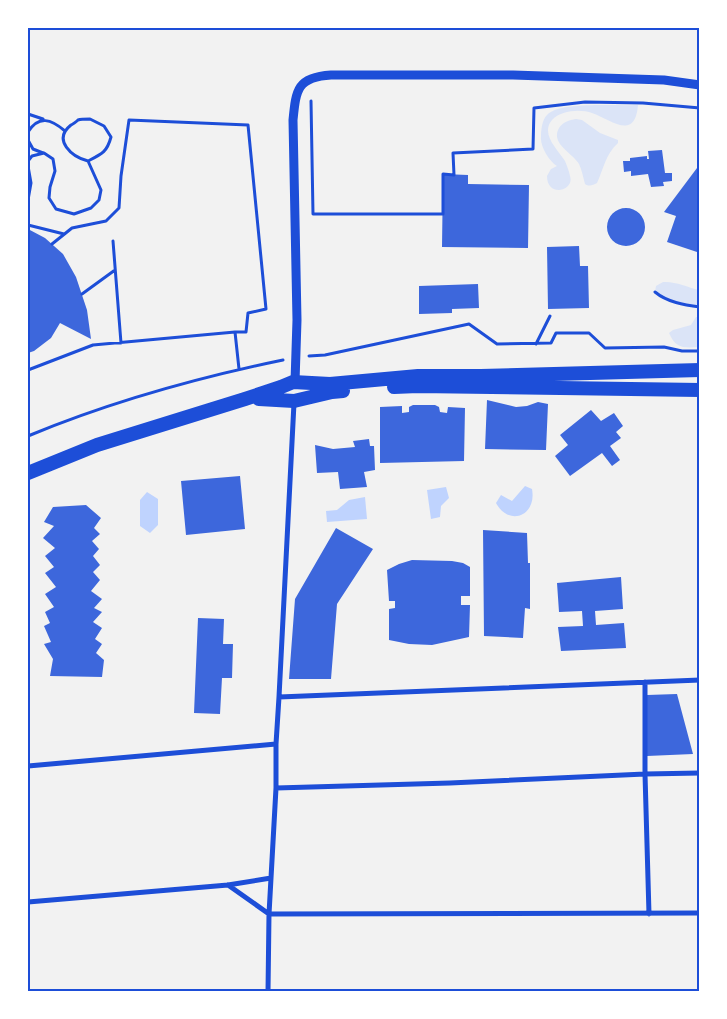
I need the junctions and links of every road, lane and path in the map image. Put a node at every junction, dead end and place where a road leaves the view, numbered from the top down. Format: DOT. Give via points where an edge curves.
graph roads {
  1 [pos="700,85"];
  2 [pos="311,101"];
  3 [pos="700,108"];
  4 [pos="28,114"];
  5 [pos="46,120"];
  6 [pos="28,132"];
  7 [pos="65,132"];
  8 [pos="28,140"];
  9 [pos="44,153"];
  10 [pos="28,161"];
  11 [pos="88,161"];
  12 [pos="28,166"];
  13 [pos="28,200"];
  14 [pos="28,225"];
  15 [pos="65,234"];
  16 [pos="113,241"];
  17 [pos="52,244"];
  18 [pos="115,269"];
  19 [pos="655,292"];
  20 [pos="82,294"];
  21 [pos="700,307"];
  22 [pos="550,316"];
  23 [pos="235,332"];
  24 [pos="122,343"];
  25 [pos="536,344"];
  26 [pos="700,351"];
  27 [pos="296,357"];
  28 [pos="239,369"];
  29 [pos="28,370"];
  30 [pos="700,370"];
  31 [pos="298,383"];
  32 [pos="700,390"];
  33 [pos="291,396"];
  34 [pos="28,436"];
  35 [pos="28,473"];
  36 [pos="700,680"];
  37 [pos="646,682"];
  38 [pos="279,697"];
  39 [pos="276,744"];
  40 [pos="28,766"];
  41 [pos="700,773"];
  42 [pos="645,774"];
  43 [pos="276,788"];
  44 [pos="271,878"];
  45 [pos="228,885"];
  46 [pos="28,902"];
  47 [pos="700,913"];
  48 [pos="269,914"];
  49 [pos="649,914"];
  50 [pos="268,992"];
  1 -- 27 [label="street" via="664,80 513,75 331,75 307,80 297,95 293,120"];
  2 -- 3 [label="path" via="313,214 442,214 443,174 454,175 453,153 533,149 534,108 585,102 643,102"];
  4 -- 5 [label="path"];
  5 -- 6 [label="path" via="39,121"];
  5 -- 7 [label="path"];
  7 -- 11 [label="path" via="63,140 66,146 79,159"];
  7 -- 11 [label="path" via="77,120 90,119 104,126 110,136 108,148"];
  8 -- 9 [label="path" via="33,149"];
  9 -- 10 [label="path" via="32,156"];
  9 -- 11 [label="path" via="53,159 55,171 49,198 56,209 74,214 91,208 99,200 101,190"];
  12 -- 13 [label="path" via="31,183"];
  14 -- 15 [label="path"];
  15 -- 17 [label="path"];
  15 -- 23 [label="path" via="72,228 106,221 119,208 129,120 248,125 266,309 248,313 246,332"];
  16 -- 18 [label="path"];
  18 -- 20 [label="path"];
  18 -- 24 [label="path"];
  19 -- 21 [label="path" via="662,298"];
  22 -- 25 [label="path"];
  23 -- 24 [label="path"];
  23 -- 28 [label="path"];
  24 -- 29 [label="path" via="92,345"];
  25 -- 26 [label="path" via="551,343 556,333 589,333 605,348 664,347"];
  25 -- 27 [label="path" via="497,344 469,324 325,355"];
  27 -- 28 [label="path"];
  27 -- 31 [label="street"];
  28 -- 34 [label="path" via="74,417"];
  30 -- 31 [label="highway" via="418,376 330,384"];
  31 -- 33 [label="highway" via="287,384"];
  31 -- 33 [label="highway" via="306,387 306,395"];
  32 -- 33 [label="highway" via="418,386"];
  33 -- 35 [label="highway" via="245,399 97,445"];
  33 -- 38 [label="street"];
  36 -- 37 [label="street"];
  37 -- 38 [label="street"];
  37 -- 42 [label="street"];
  38 -- 39 [label="street"];
  39 -- 40 [label="street"];
  39 -- 43 [label="street"];
  41 -- 42 [label="street"];
  42 -- 43 [label="street"];
  42 -- 49 [label="street"];
  43 -- 44 [label="street"];
  44 -- 45 [label="street"];
  44 -- 48 [label="street"];
  45 -- 46 [label="street"];
  45 -- 48 [label="street"];
  47 -- 49 [label="street"];
  48 -- 49 [label="street"];
  48 -- 50 [label="street"];
}
